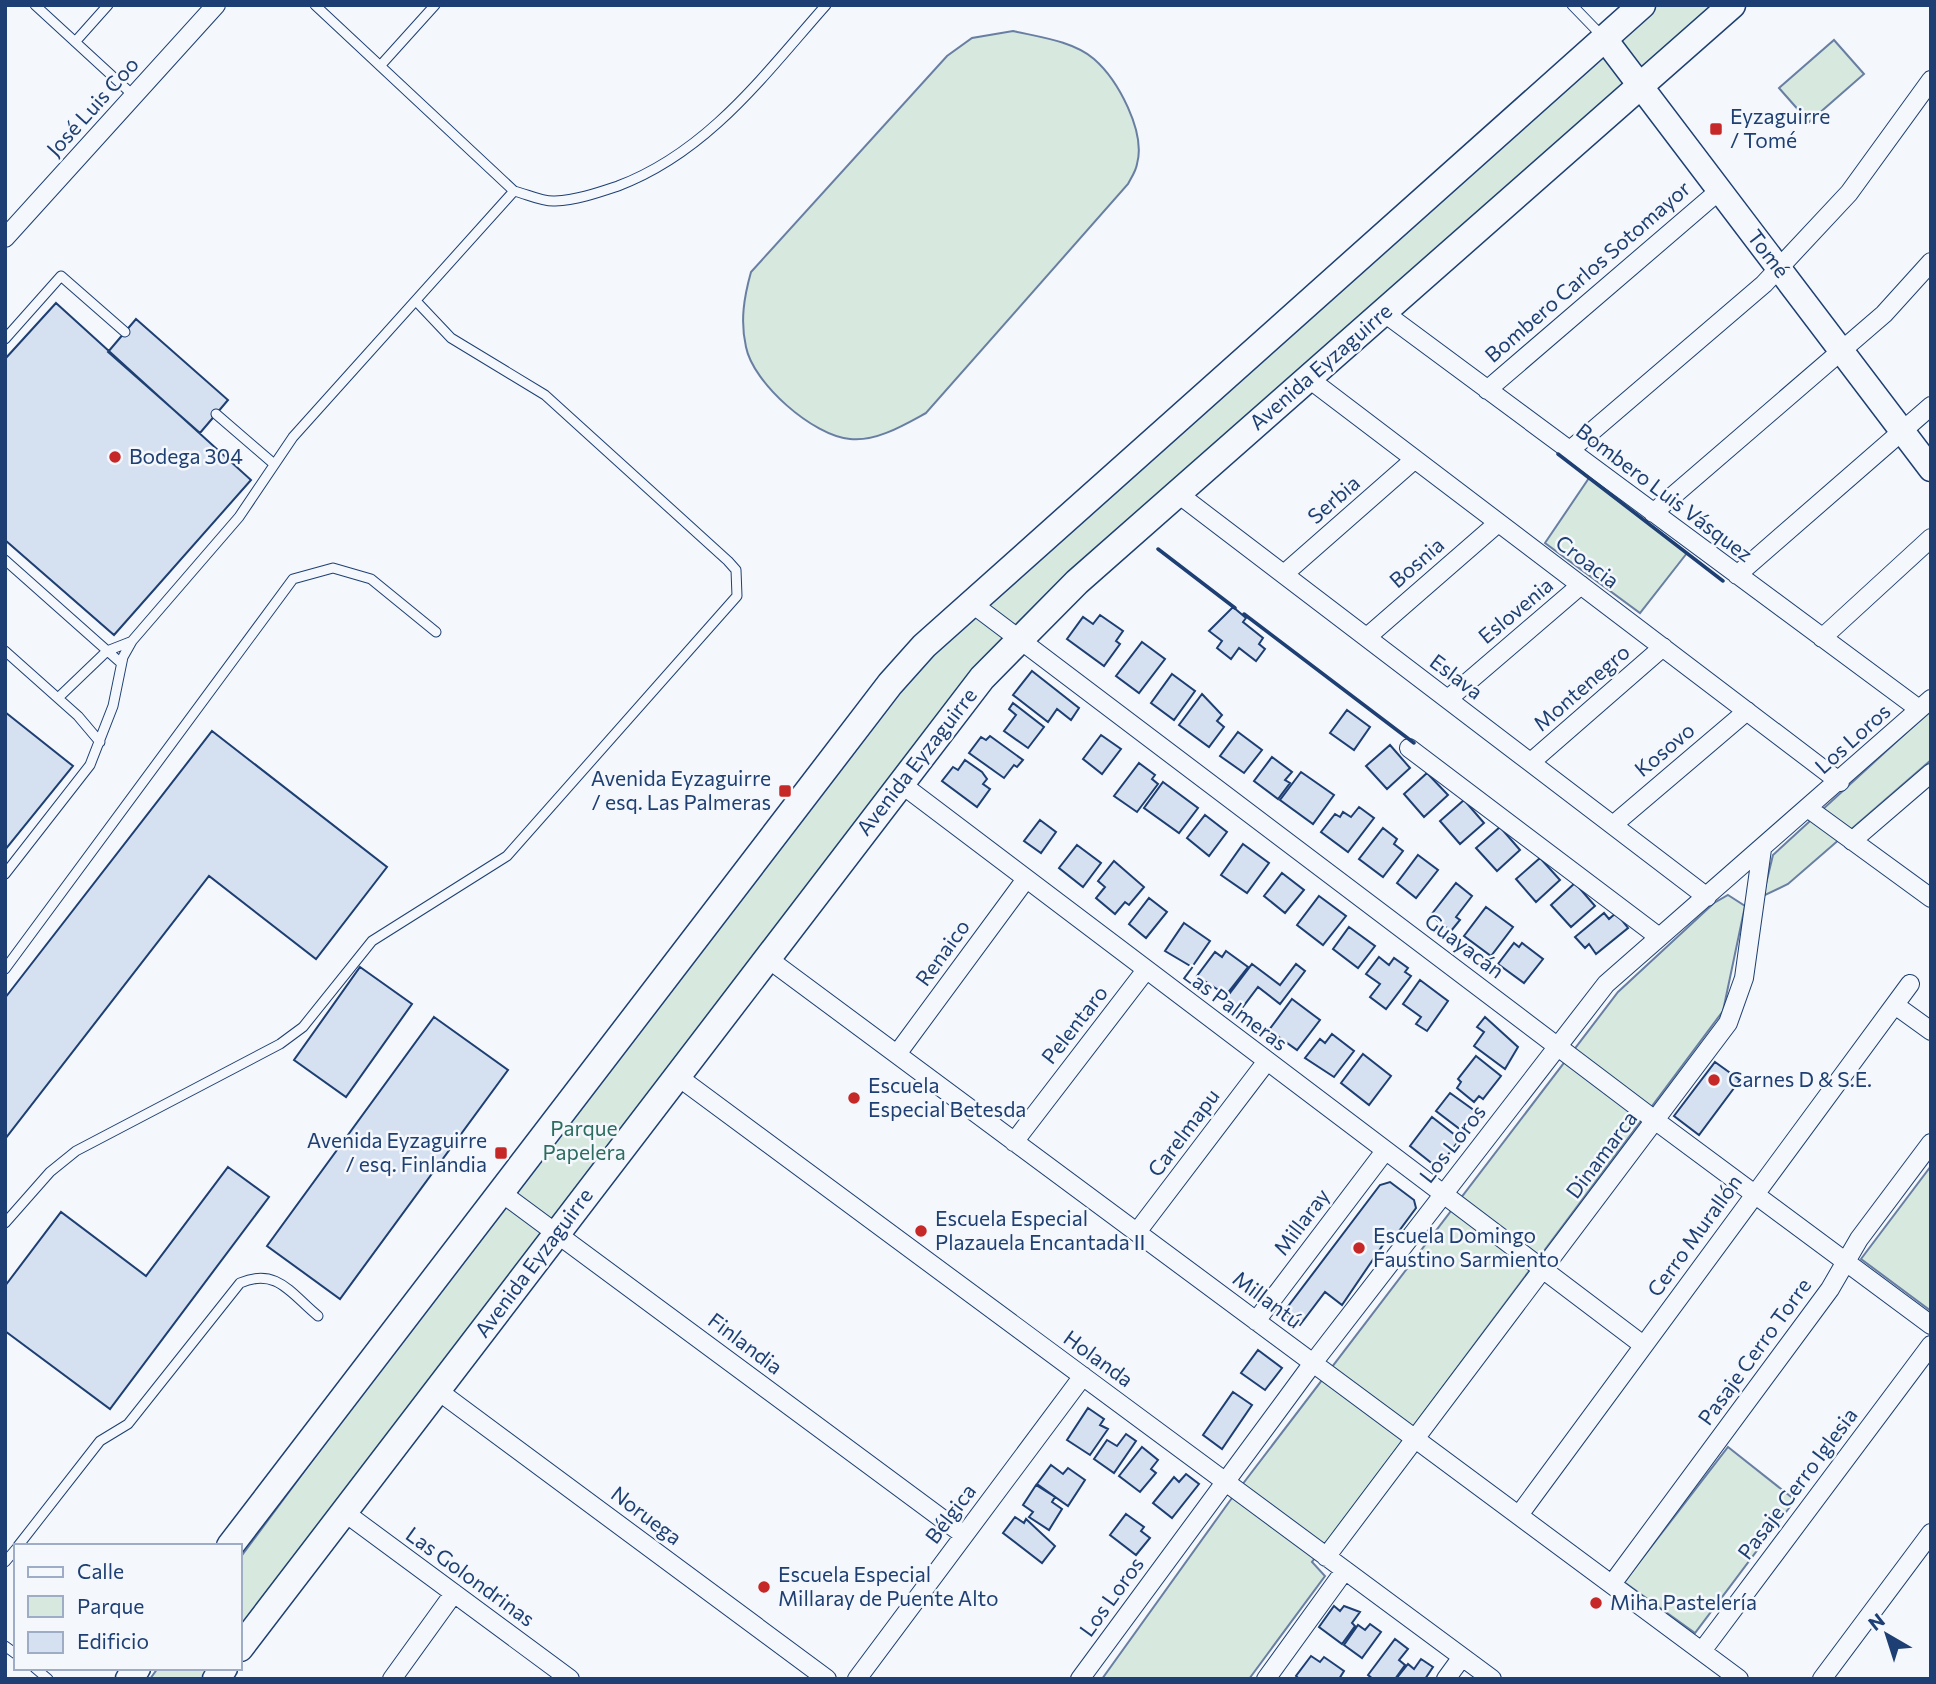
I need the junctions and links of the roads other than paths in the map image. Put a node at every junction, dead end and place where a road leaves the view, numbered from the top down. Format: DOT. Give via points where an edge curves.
graph roads {
  1 [pos="35,5"];
  2 [pos="108,5"];
  3 [pos="216,5"];
  4 [pos="314,5"];
  5 [pos="435,5"];
  6 [pos="826,5"];
  7 [pos="1572,5"];
  8 [pos="1642,5"];
  9 [pos="1732,5"];
  10 [pos="1604,38"];
  11 [pos="75,42"];
  12 [pos="380,66"];
  13 [pos="1931,80"];
  14 [pos="1641,86"];
  15 [pos="134,96"];
  16 [pos="1720,190"];
  17 [pos="514,191"];
  18 [pos="5,238"];
  19 [pos="1931,262"];
  20 [pos="1778,268"];
  21 [pos="416,301"];
  22 [pos="1383,312"];
  23 [pos="125,332"];
  24 [pos="5,339"];
  25 [pos="1840,350"];
  26 [pos="1308,378"];
  27 [pos="1487,390"];
  28 [pos="1931,406"];
  29 [pos="216,414"];
  30 [pos="1902,431"];
  31 [pos="1569,451"];
  32 [pos="1415,460"];
  33 [pos="274,464"];
  34 [pos="1931,469"];
  35 [pos="1177,493"];
  36 [pos="1653,513"];
  37 [pos="1498,523"];
  38 [pos="1931,538"];
  39 [pos="5,559"];
  40 [pos="1284,574"];
  41 [pos="1737,575"];
  42 [pos="1581,585"];
  43 [pos="970,602"];
  44 [pos="436,632"];
  45 [pos="1020,637"];
  46 [pos="1367,637"];
  47 [pos="1822,638"];
  48 [pos="132,641"];
  49 [pos="1663,648"];
  50 [pos="5,651"];
  51 [pos="107,651"];
  52 [pos="121,663"];
  53 [pos="58,698"];
  54 [pos="1448,699"];
  55 [pos="1925,704"];
  56 [pos="1746,711"];
  57 [pos="100,742"];
  58 [pos="1409,748"];
  59 [pos="1531,762"];
  60 [pos="1931,773"];
  61 [pos="1840,782"];
  62 [pos="900,783"];
  63 [pos="1809,809"];
  64 [pos="1613,825"];
  65 [pos="1852,841"];
  66 [pos="1762,849"];
  67 [pos="5,874"];
  68 [pos="1026,879"];
  69 [pos="1707,897"];
  70 [pos="1931,898"];
  71 [pos="1659,937"];
  72 [pos="767,958"];
  73 [pos="5,969"];
  74 [pos="1146,970"];
  75 [pos="1910,984"];
  76 [pos="1895,1004"];
  77 [pos="1931,1031"];
  78 [pos="1557,1046"];
  79 [pos="897,1055"];
  80 [pos="1267,1061"];
  81 [pos="677,1076"];
  82 [pos="1656,1121"];
  83 [pos="1014,1142"];
  84 [pos="1931,1143"];
  85 [pos="1385,1152"];
  86 [pos="499,1191"];
  87 [pos="1754,1194"];
  88 [pos="1442,1195"];
  89 [pos="5,1223"];
  90 [pos="1137,1232"];
  91 [pos="557,1233"];
  92 [pos="1846,1262"];
  93 [pos="1542,1271"];
  94 [pos="318,1316"];
  95 [pos="1256,1321"];
  96 [pos="1931,1325"];
  97 [pos="1643,1345"];
  98 [pos="1931,1345"];
  99 [pos="1313,1363"];
  100 [pos="1083,1376"];
  101 [pos="437,1390"];
  102 [pos="1416,1439"];
  103 [pos="1226,1482"];
  104 [pos="344,1512"];
  105 [pos="1518,1515"];
  106 [pos="1931,1533"];
  107 [pos="964,1535"];
  108 [pos="19,1544"];
  109 [pos="232,1544"];
  110 [pos="1326,1556"];
  111 [pos="1345,1570"];
  112 [pos="1612,1584"];
  113 [pos="454,1593"];
  114 [pos="242,1645"];
  115 [pos="1702,1651"];
  116 [pos="1462,1657"];
  117 [pos="392,1679"];
  118 [pos="570,1679"];
  119 [pos="827,1679"];
  120 [pos="857,1679"];
  121 [pos="1080,1679"];
  122 [pos="1266,1679"];
  123 [pos="1446,1679"];
  124 [pos="1492,1679"];
  125 [pos="1740,1679"];
  126 [pos="1822,1679"];
  1 -- 11 [label="lane"];
  2 -- 11 [label="lane"];
  3 -- 15 [label="street, José Luis Coo"];
  4 -- 12 [label="lane"];
  5 -- 12 [label="lane"];
  6 -- 17 [label="lane" via="742,100 675,159 588,197 553,202"];
  7 -- 10 [label="lane"];
  8 -- 10 [label="main road"];
  9 -- 14 [label="main road, Avenida Eyzaguirre"];
  10 -- 14 [label="street, Tomé"];
  10 -- 43 [label="main road"];
  11 -- 15 [label="lane"];
  12 -- 17 [label="lane"];
  13 -- 20 [label="street" via="1849,193"];
  14 -- 16 [label="street, Tomé"];
  14 -- 22 [label="main road, Avenida Eyzaguirre"];
  15 -- 18 [label="street, José Luis Coo"];
  16 -- 20 [label="street, Tomé"];
  16 -- 27 [label="street, Bombero Carlos Sotomayor"];
  17 -- 21 [label="lane"];
  19 -- 25 [label="street" via="1884,314"];
  20 -- 25 [label="street, Tomé"];
  20 -- 31 [label="street"];
  21 -- 33 [label="lane"];
  21 -- 89 [label="lane" via="451,338 545,395 727,561 736,570 737,596 507,856 372,940 303,1027 280,1044 76,1151 50,1172"];
  22 -- 26 [label="main road, Avenida Eyzaguirre"];
  22 -- 27 [label="street, Bombero Luis Vásquez"];
  23 -- 24 [label="lane" via="61,276"];
  25 -- 30 [label="street, Tomé"];
  25 -- 36 [label="street"];
  26 -- 32 [label="street, Croacia"];
  26 -- 35 [label="main road, Avenida Eyzaguirre"];
  27 -- 31 [label="street, Bombero Luis Vásquez"];
  28 -- 30 [label="street"];
  29 -- 33 [label="lane"];
  30 -- 34 [label="street, Tomé"];
  30 -- 41 [label="street"];
  31 -- 36 [label="street, Bombero Luis Vásquez"];
  32 -- 37 [label="street, Croacia"];
  32 -- 40 [label="street, Serbia"];
  33 -- 48 [label="lane" via="239,517"];
  35 -- 40 [label="street, Eslava"];
  35 -- 45 [label="main road, Avenida Eyzaguirre"];
  36 -- 41 [label="street, Bombero Luis Vásquez"];
  37 -- 42 [label="street, Croacia"];
  37 -- 46 [label="street, Bosnia"];
  38 -- 47 [label="street"];
  39 -- 51 [label="lane"];
  40 -- 46 [label="street, Eslava"];
  41 -- 47 [label="street, Bombero Luis Vásquez"];
  42 -- 49 [label="street, Croacia"];
  42 -- 54 [label="street, Eslovenia"];
  43 -- 45 [label="street, Guayacán"];
  43 -- 86 [label="main road" via="890,684"];
  44 -- 73 [label="lane" via="371,579 333,569 293,579"];
  45 -- 62 [label="main road, Avenida Eyzaguirre" via="961,703"];
  45 -- 78 [label="street, Guayacán"];
  46 -- 54 [label="street, Eslava"];
  47 -- 55 [label="street, Bombero Luis Vásquez"];
  48 -- 51 [label="lane"];
  48 -- 52 [label="lane"];
  49 -- 56 [label="street, Croacia"];
  49 -- 59 [label="street, Montenegro"];
  50 -- 53 [label="lane"];
  51 -- 52 [label="lane"];
  51 -- 53 [label="lane"];
  52 -- 57 [label="lane"];
  53 -- 57 [label="lane"];
  54 -- 59 [label="street, Eslava"];
  55 -- 61 [label="street, Los Loros"];
  56 -- 61 [label="street, Croacia"];
  56 -- 64 [label="street, Kosovo"];
  57 -- 67 [label="lane" via="90,765"];
  58 -- 71 [label="street"];
  59 -- 64 [label="street, Eslava"];
  60 -- 65 [label="street"];
  61 -- 63 [label="street, Los Loros"];
  62 -- 68 [label="street, Las Palmeras"];
  62 -- 72 [label="main road, Avenida Eyzaguirre"];
  63 -- 65 [label="street"];
  63 -- 66 [label="street, Los Loros"];
  64 -- 69 [label="street, Eslava"];
  65 -- 70 [label="street"];
  66 -- 69 [label="street, Los Loros"];
  66 -- 82 [label="street, Dinamarca" via="1744,978 1734,1012"];
  68 -- 74 [label="street, Las Palmeras"];
  68 -- 79 [label="street, Renaico"];
  69 -- 71 [label="street, Los Loros"];
  71 -- 78 [label="street, Los Loros" via="1606,984"];
  72 -- 79 [label="street, Millantú"];
  72 -- 81 [label="main road, Avenida Eyzaguirre"];
  74 -- 80 [label="street, Las Palmeras"];
  74 -- 83 [label="street, Pelentaro"];
  75 -- 76 [label="street, Cerro Murallón"];
  76 -- 77 [label="street"];
  76 -- 87 [label="street, Cerro Murallón"];
  78 -- 82 [label="street, Guayacán"];
  78 -- 88 [label="street, Los Loros"];
  79 -- 83 [label="street, Millantú"];
  80 -- 85 [label="street, Las Palmeras"];
  80 -- 90 [label="street, Carelmapu"];
  81 -- 91 [label="main road, Avenida Eyzaguirre"];
  81 -- 100 [label="street, Holanda"];
  82 -- 87 [label="street, Guayacán"];
  82 -- 93 [label="street, Dinamarca"];
  83 -- 90 [label="street, Millantú"];
  84 -- 92 [label="street, Pasaje Cerro Torre"];
  85 -- 88 [label="street, Las Palmeras"];
  85 -- 95 [label="street, Millaray"];
  86 -- 91 [label="street, Finlandia"];
  86 -- 109 [label="main road"];
  87 -- 92 [label="street, Guayacán"];
  87 -- 97 [label="street, Cerro Murallón"];
  88 -- 93 [label="street, Las Palmeras"];
  88 -- 99 [label="street, Los Loros"];
  90 -- 95 [label="street, Millantú"];
  91 -- 101 [label="main road, Avenida Eyzaguirre"];
  91 -- 107 [label="street, Finlandia"];
  92 -- 96 [label="street, Guayacán"];
  92 -- 112 [label="street, Pasaje Cerro Torre"];
  93 -- 97 [label="street, Las Palmeras"];
  93 -- 102 [label="street, Dinamarca"];
  94 -- 108 [label="lane" via="274,1278 257,1276 240,1283 128,1424 100,1441"];
  95 -- 99 [label="street, Millantú"];
  97 -- 105 [label="street, Cerro Murallón"];
  98 -- 115 [label="street, Pasaje Cerro Iglesia"];
  99 -- 102 [label="street, Millantú"];
  99 -- 103 [label="street, Los Loros"];
  100 -- 103 [label="street, Holanda"];
  100 -- 107 [label="street, Bélgica"];
  101 -- 104 [label="main road, Avenida Eyzaguirre"];
  101 -- 119 [label="street, Noruega"];
  102 -- 105 [label="street, Millantú"];
  102 -- 110 [label="street, Dinamarca"];
  103 -- 110 [label="street, Holanda"];
  103 -- 121 [label="street, Los Loros"];
  104 -- 113 [label="street, Las Golondrinas"];
  104 -- 114 [label="main road, Avenida Eyzaguirre"];
  105 -- 112 [label="street, Millantú"];
  106 -- 126 [label="street"];
  107 -- 120 [label="street, Bélgica"];
  110 -- 111 [label="street, Holanda"];
  111 -- 116 [label="street, Holanda"];
  111 -- 122 [label="street"];
  112 -- 115 [label="street, Millantú"];
  113 -- 117 [label="street"];
  113 -- 118 [label="street, Las Golondrinas"];
  115 -- 125 [label="street, Millantú"];
  116 -- 123 [label="street"];
  116 -- 124 [label="street, Holanda"];
}
